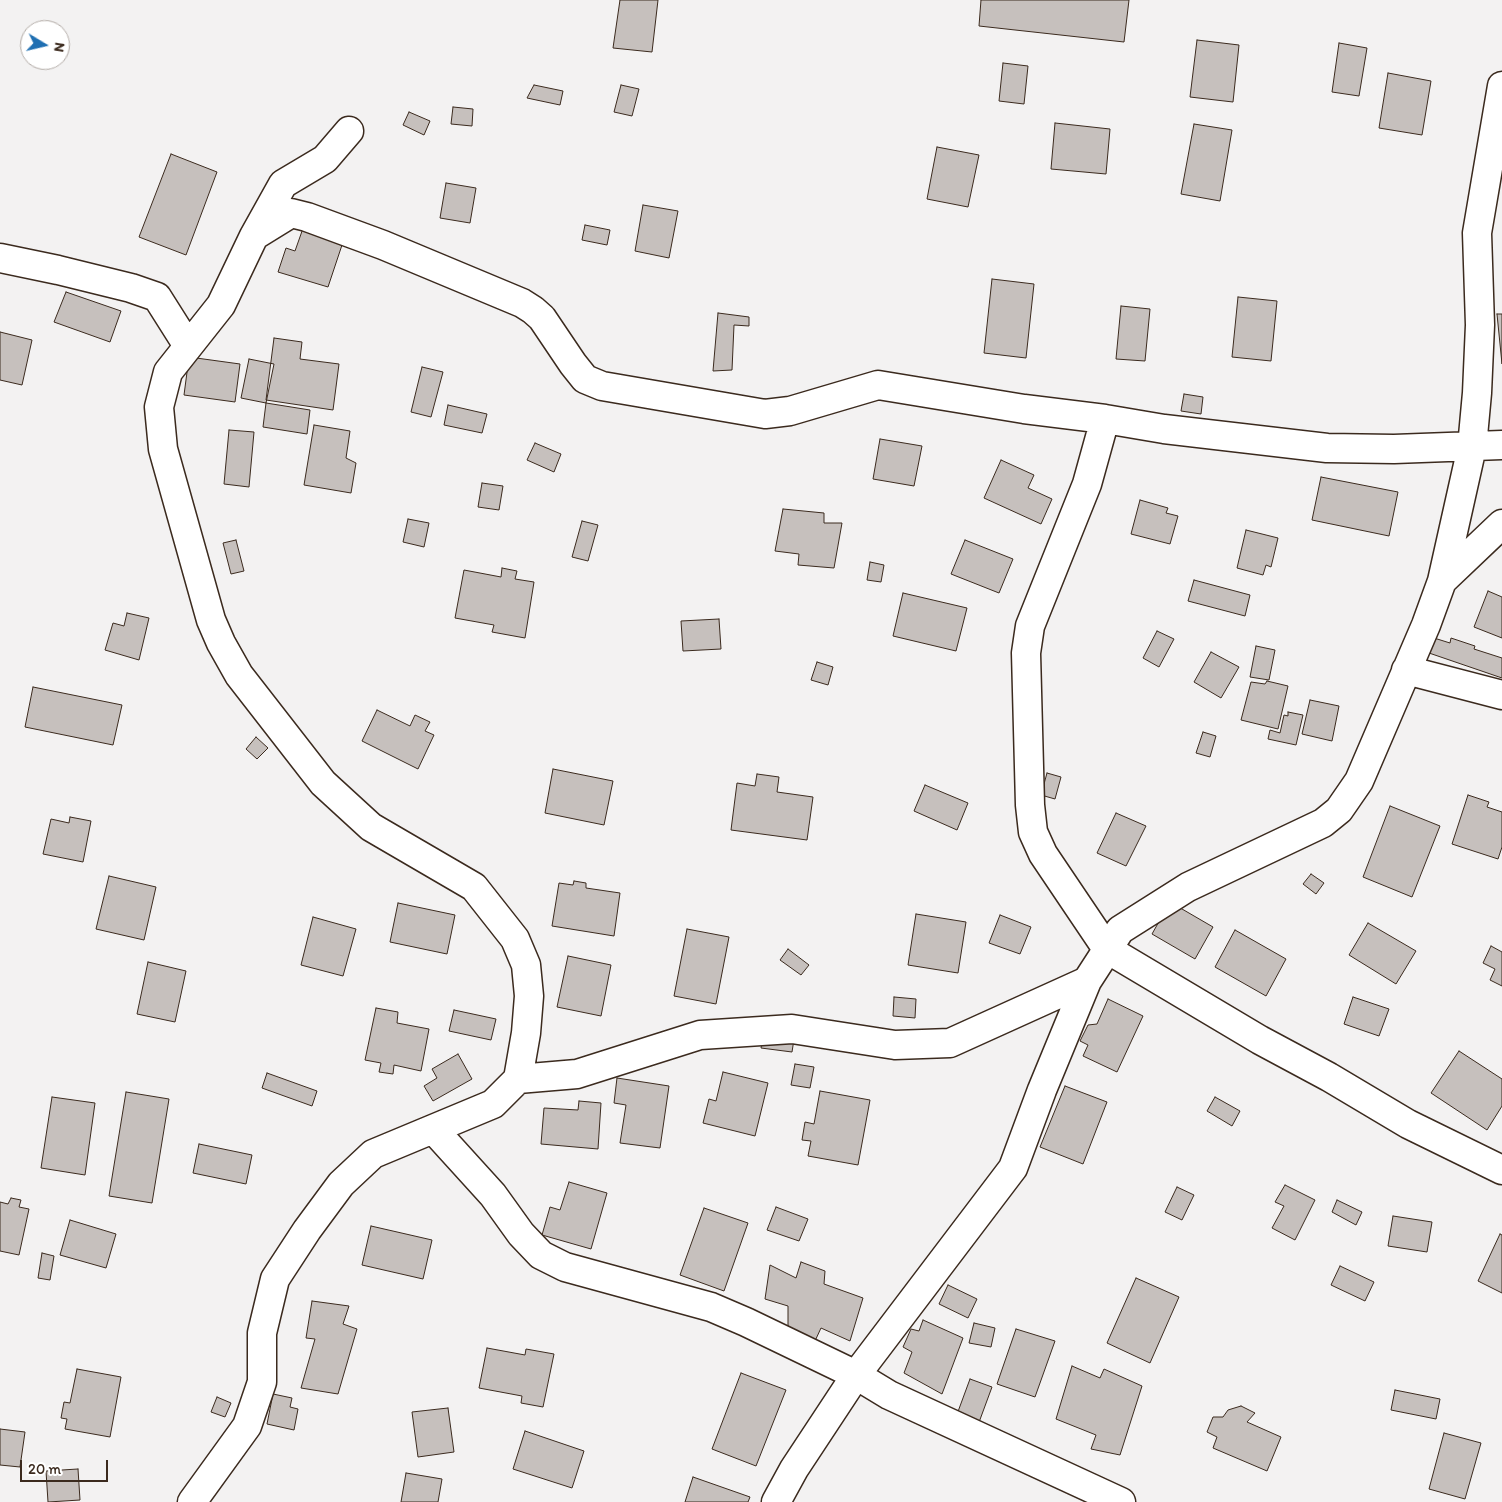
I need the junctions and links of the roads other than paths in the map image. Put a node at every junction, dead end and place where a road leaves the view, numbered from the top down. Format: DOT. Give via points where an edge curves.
graph roads {
  1 [pos="1502,86"];
  2 [pos="349,130"];
  3 [pos="254,236"];
  4 [pos="0,258"];
  5 [pos="188,346"];
  6 [pos="1105,419"];
  7 [pos="1502,445"];
  8 [pos="1472,447"];
  9 [pos="1502,524"];
  10 [pos="1442,581"];
  11 [pos="1406,670"];
  12 [pos="1502,695"];
  13 [pos="1107,948"];
  14 [pos="1087,980"];
  15 [pos="518,1079"];
  16 [pos="434,1130"];
  17 [pos="1502,1170"];
  18 [pos="856,1375"];
  19 [pos="192,1502"];
  20 [pos="776,1502"];
  21 [pos="1121,1502"];
  1 -- 8 [label="street" via="1477,234 1480,325"];
  2 -- 3 [label="street" via="325,159 283,184"];
  3 -- 5 [label="street" via="221,305"];
  3 -- 6 [label="street" via="290,213 307,216 522,303 542,318 585,379 602,386 765,414 790,411 878,385"];
  4 -- 5 [label="street" via="131,288 157,298"];
  5 -- 15 [label="street" via="168,372 159,407 163,449 220,642 239,675 323,783 370,827 474,887 515,939 526,964 529,996"];
  6 -- 8 [label="street" via="1327,448"];
  6 -- 13 [label="street" via="1087,484 1030,626 1026,653 1028,773 1034,832 1043,854"];
  7 -- 8 [label="street"];
  8 -- 10 [label="street"];
  9 -- 10 [label="street"];
  10 -- 11 [label="street"];
  11 -- 12 [label="street"];
  11 -- 13 [label="street" via="1359,781 1339,810 1323,823 1188,887 1120,930"];
  13 -- 14 [label="street"];
  13 -- 17 [label="street" via="1408,1124"];
  14 -- 15 [label="street" via="950,1043 896,1045 792,1028 700,1035 577,1074"];
  14 -- 18 [label="street" via="1013,1168"];
  15 -- 16 [label="street" via="493,1104"];
  16 -- 18 [label="street" via="493,1195 541,1255 565,1267 711,1307"];
  16 -- 19 [label="street" via="374,1154 341,1184 275,1279 262,1333 262,1382 247,1426"];
  18 -- 20 [label="street"];
  18 -- 21 [label="street" via="890,1395"];
}
